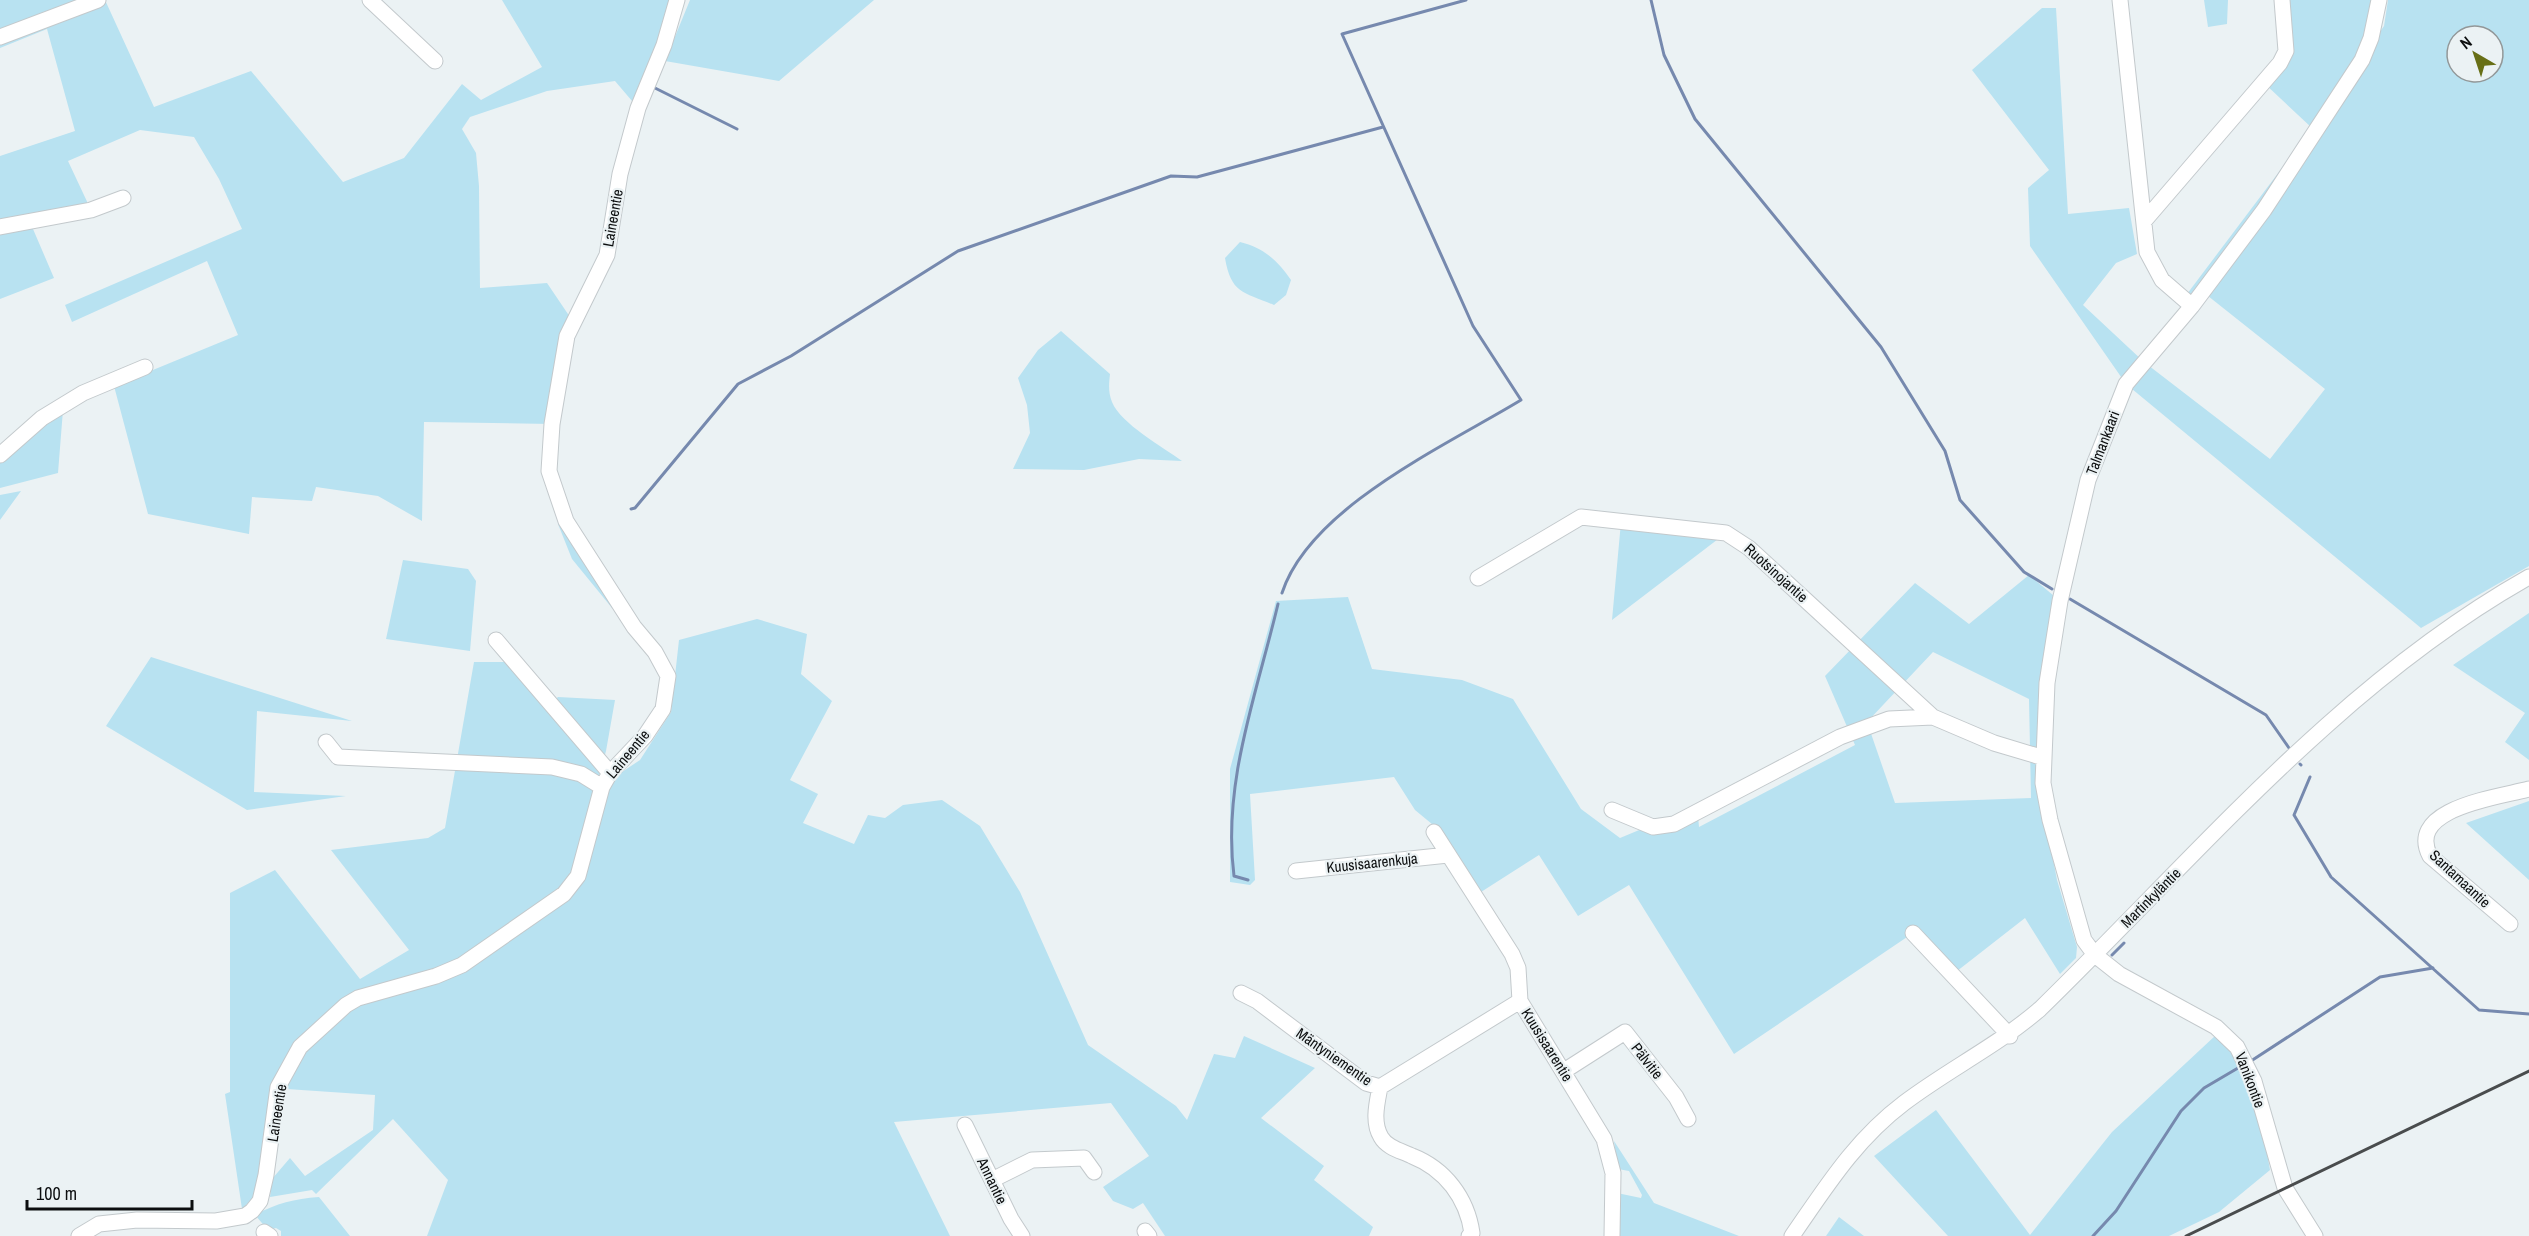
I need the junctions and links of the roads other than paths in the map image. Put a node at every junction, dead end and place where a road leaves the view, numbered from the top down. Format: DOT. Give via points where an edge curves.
graph roads {
  1 [pos="98,0"];
  2 [pos="370,0"];
  3 [pos="677,0"];
  4 [pos="2120,0"];
  5 [pos="2282,0"];
  6 [pos="2379,0"];
  7 [pos="0,38"];
  8 [pos="435,61"];
  9 [pos="123,198"];
  10 [pos="2145,220"];
  11 [pos="0,227"];
  12 [pos="2192,306"];
  13 [pos="145,367"];
  14 [pos="0,454"];
  15 [pos="2529,577"];
  16 [pos="1478,578"];
  17 [pos="496,640"];
  18 [pos="1933,717"];
  19 [pos="326,742"];
  20 [pos="2044,758"];
  21 [pos="610,773"];
  22 [pos="602,788"];
  23 [pos="2529,789"];
  24 [pos="1612,810"];
  25 [pos="1434,832"];
  26 [pos="1448,855"];
  27 [pos="1296,871"];
  28 [pos="2510,924"];
  29 [pos="1913,933"];
  30 [pos="2095,955"];
  31 [pos="1241,993"];
  32 [pos="1520,1000"];
  33 [pos="2010,1035"];
  34 [pos="1564,1071"];
  35 [pos="1380,1087"];
  36 [pos="1688,1119"];
  37 [pos="965,1125"];
  38 [pos="1094,1172"];
  39 [pos="992,1180"];
  40 [pos="79,1236"];
  41 [pos="1022,1236"];
  42 [pos="1469,1236"];
  43 [pos="1612,1236"];
  44 [pos="1792,1236"];
  45 [pos="2315,1236"];
  1 -- 7 [label="street"];
  2 -- 8 [label="street"];
  3 -- 21 [label="street, Laineentie" via="664,45 638,108 620,174 607,255 567,336 552,423 549,471 559,508 668,676 663,709 645,736"];
  4 -- 10 [label="street"];
  5 -- 10 [label="street" via="2286,51 2280,63"];
  6 -- 12 [label="street, Talmankaari" via="2362,60 2264,210"];
  9 -- 11 [label="street" via="91,210"];
  10 -- 12 [label="street" via="2148,252 2162,280"];
  12 -- 20 [label="street, Talmankaari" via="2126,384 2088,480 2058,613 2047,683"];
  13 -- 14 [label="street" via="72,399 42,418"];
  15 -- 30 [label="street, Martinkyläntie" via="2434,639 2315,736"];
  16 -- 18 [label="street, Ruotsinojantie" via="1581,516 1726,533 1749,548"];
  17 -- 21 [label="street"];
  18 -- 20 [label="street, Ruotsinojantie" via="1994,743"];
  18 -- 24 [label="street" via="1888,719 1840,737 1674,824 1638,823"];
  19 -- 22 [label="street" via="338,757 552,767 581,774"];
  20 -- 30 [label="street, Talmankaari" via="2043,783 2059,861 2084,940"];
  21 -- 22 [label="street, Laineentie"];
  22 -- 40 [label="street, Laineentie" via="578,876 553,904 462,965 358,998 300,1047 278,1087 260,1201 246,1216 216,1221 136,1220 99,1224"];
  23 -- 28 [label="street, Santamaantie" via="2450,810 2438,818 2427,837 2430,856"];
  25 -- 26 [label="street, Kuusisaarentie"];
  26 -- 27 [label="street, Kuusisaarenkuja"];
  26 -- 32 [label="street, Kuusisaarentie" via="1512,954 1518,968"];
  29 -- 33 [label="street"];
  30 -- 33 [label="street, Martinkyläntie"];
  30 -- 45 [label="street, Vanikontie" via="2120,974 2216,1027 2238,1047 2254,1081 2285,1188"];
  31 -- 35 [label="street, Mäntyniementie" via="1365,1083"];
  32 -- 34 [label="street, Kuusisaarentie"];
  32 -- 35 [label="street, Mäntyniementie"];
  33 -- 44 [label="street, Martinkyläntie" via="1912,1098 1877,1127 1845,1160"];
  34 -- 36 [label="street, Pälvitie" via="1625,1032 1676,1097"];
  34 -- 43 [label="street, Kuusisaarentie" via="1610,1155"];
  35 -- 42 [label="street" via="1376,1112 1379,1136 1448,1177 1470,1217"];
  37 -- 39 [label="street, Annantie"];
  38 -- 39 [label="street" via="1084,1158 1032,1160"];
  39 -- 41 [label="street, Annantie"];
}
